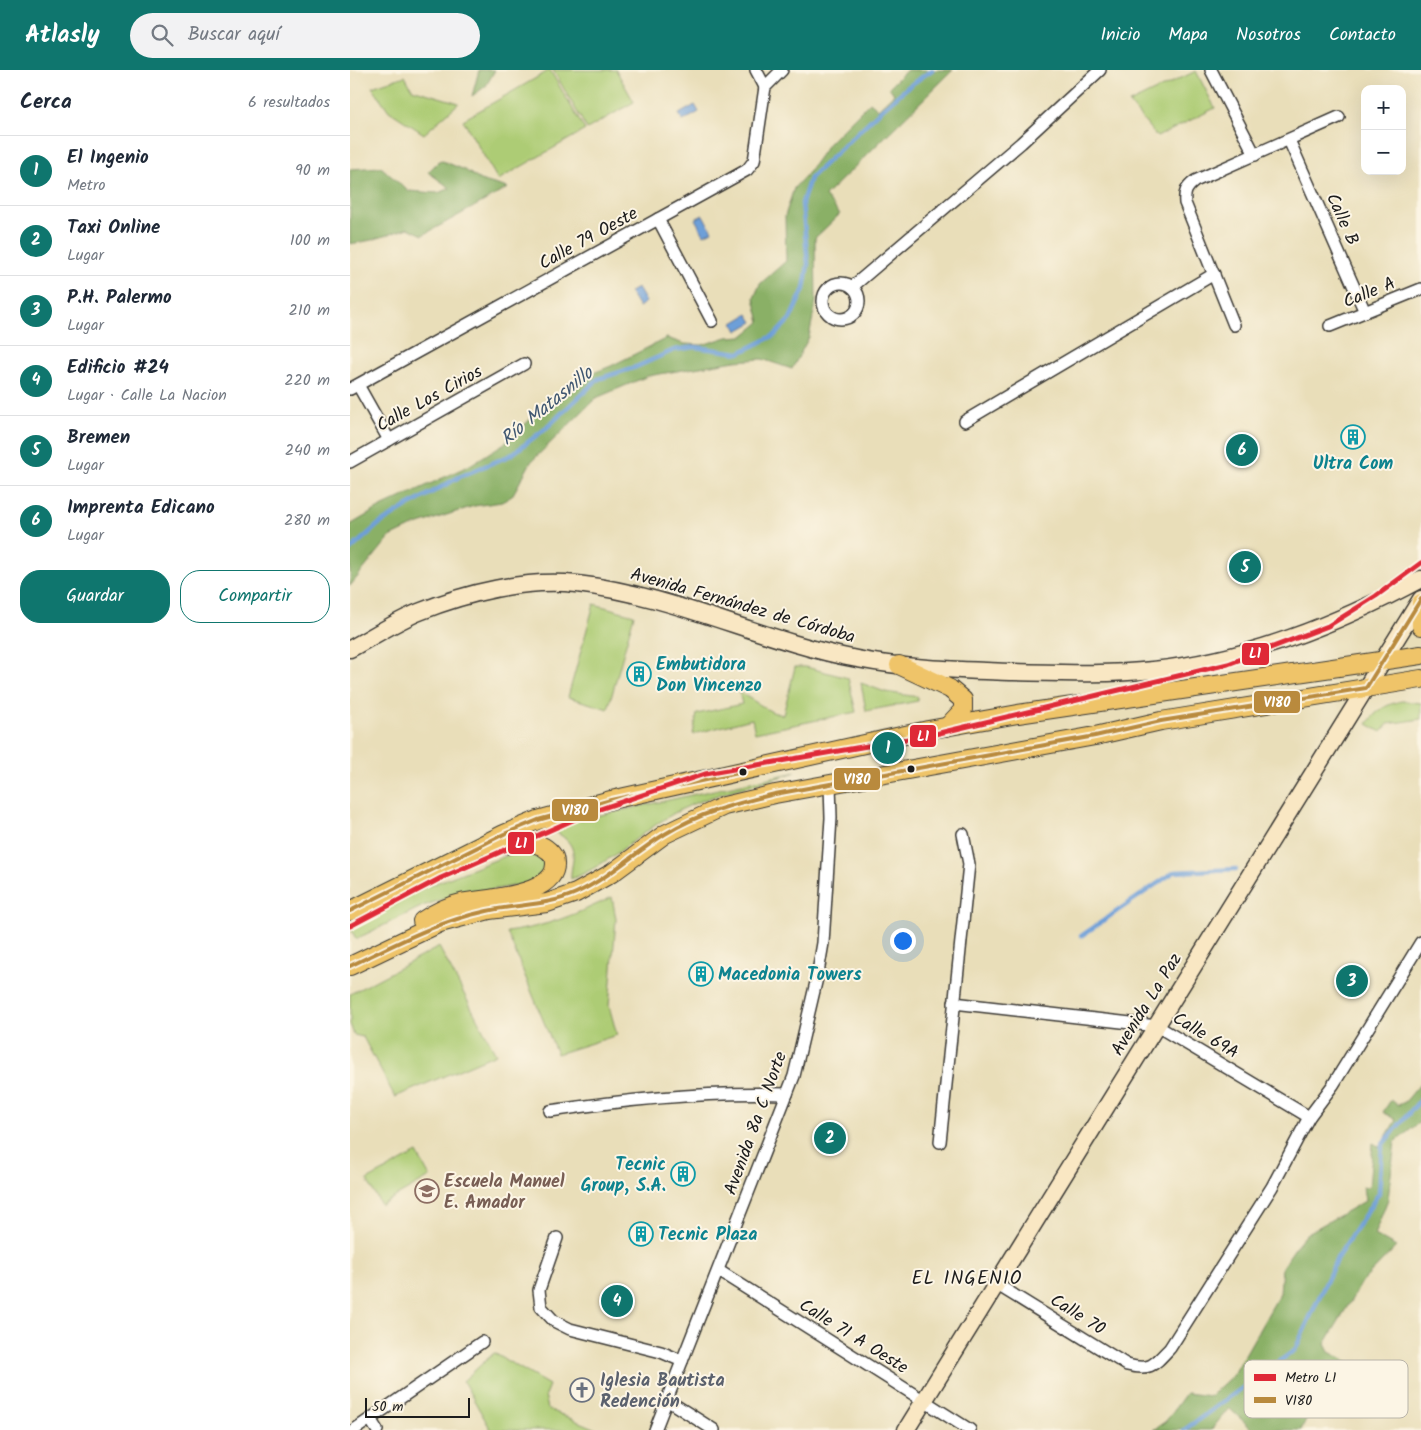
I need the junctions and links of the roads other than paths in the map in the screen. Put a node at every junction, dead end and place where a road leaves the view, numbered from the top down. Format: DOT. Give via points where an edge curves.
graph roads {
  1 [pos="756,70"];
  2 [pos="782,70"];
  3 [pos="1100,70"];
  4 [pos="1211,70"];
  5 [pos="765,86"];
  6 [pos="1339,118"];
  7 [pos="1289,140"];
  8 [pos="1255,155"];
  9 [pos="658,219"];
  10 [pos="1214,274"];
  11 [pos="852,287"];
  12 [pos="1421,289"];
  13 [pos="1365,312"];
  14 [pos="712,321"];
  15 [pos="1234,325"];
  16 [pos="1330,326"];
  17 [pos="524,364"];
  18 [pos="354,387"];
  19 [pos="966,422"];
  20 [pos="388,440"];
  21 [pos="350,462"];
  22 [pos="1421,579"];
  23 [pos="1421,601"];
  24 [pos="1421,626"];
  25 [pos="350,650"];
  26 [pos="1421,655"];
  27 [pos="1382,661"];
  28 [pos="899,665"];
  29 [pos="1421,679"];
  30 [pos="1366,688"];
  31 [pos="947,728"];
  32 [pos="830,784"];
  33 [pos="963,834"];
  34 [pos="464,854"];
  35 [pos="350,911"];
  36 [pos="1421,942"];
  37 [pos="374,954"];
  38 [pos="350,966"];
  39 [pos="954,1003"];
  40 [pos="1157,1026"];
  41 [pos="787,1094"];
  42 [pos="550,1111"];
  43 [pos="1309,1117"];
  44 [pos="940,1142"];
  45 [pos="557,1238"];
  46 [pos="719,1271"];
  47 [pos="996,1284"];
  48 [pos="482,1342"];
  49 [pos="682,1361"];
  50 [pos="667,1400"];
  51 [pos="924,1401"];
  52 [pos="370,1420"];
  53 [pos="354,1430"];
  54 [pos="377,1430"];
  55 [pos="655,1430"];
  56 [pos="714,1430"];
  57 [pos="906,1430"];
  58 [pos="970,1430"];
  1 -- 5 [label="street"];
  2 -- 5 [label="street"];
  3 -- 11 [label="street" via="1021,143"];
  4 -- 8 [label="street"];
  5 -- 9 [label="street, Calle 79 Oeste" via="754,161 747,170"];
  6 -- 7 [label="street"];
  7 -- 8 [label="street"];
  7 -- 13 [label="street, Calle B"];
  8 -- 10 [label="street" via="1195,181 1184,193 1185,203"];
  9 -- 14 [label="street"];
  9 -- 18 [label="street, Calle 79 Oeste"];
  10 -- 15 [label="street"];
  10 -- 19 [label="street"];
  12 -- 13 [label="street, Calle A"];
  13 -- 16 [label="street, Calle A"];
  17 -- 20 [label="street, Calle Los Cirios"];
  18 -- 20 [label="street"];
  20 -- 21 [label="street, Calle Los Cirios"];
  22 -- 28 [label="main road, Avenida Fernández de Córdoba" via="1314,630 1253,650 1194,664 1081,674 936,670"];
  23 -- 24 [label="main road"];
  23 -- 27 [label="main road, Avenida La Paz"];
  25 -- 28 [label="main road, Avenida Fernández de Córdoba" via="418,612 471,595 530,584 575,584 624,591 673,604 799,646"];
  26 -- 27 [label="main road"];
  27 -- 30 [label="main road, Avenida La Paz"];
  27 -- 31 [label="main road" via="1018,714"];
  28 -- 31 [label="main road" via="950,689 963,700 964,710"];
  29 -- 30 [label="main road"];
  30 -- 32 [label="main road" via="1161,721"];
  30 -- 40 [label="main road, Avenida La Paz"];
  31 -- 34 [label="main road" via="612,800 538,820"];
  32 -- 37 [label="main road" via="724,806 665,834 612,873 576,893 547,903 489,910 440,922"];
  32 -- 41 [label="street, Avenida 8a C Norte" via="831,818 822,950 818,978"];
  33 -- 39 [label="street" via="969,864"];
  34 -- 35 [label="main road"];
  34 -- 37 [label="main road" via="504,845 537,843 551,853 555,868 548,880 533,889 460,903 439,911"];
  36 -- 43 [label="street" via="1333,1085"];
  37 -- 38 [label="main road"];
  39 -- 40 [label="street, Calle 69A"];
  39 -- 44 [label="street"];
  40 -- 43 [label="street, Calle 69A"];
  40 -- 47 [label="main road, Avenida La Paz"];
  41 -- 42 [label="street" via="731,1092 611,1102"];
  41 -- 46 [label="street, Avenida 8a C Norte"];
  43 -- 47 [label="street, Calle 70" via="1272,1187 1170,1348 1155,1364 1142,1369 1127,1365"];
  45 -- 49 [label="street" via="539,1290 541,1307 554,1321 570,1329 660,1352"];
  46 -- 49 [label="street, Avenida 8a C Norte"];
  46 -- 51 [label="street, Calle 71 A Oeste"];
  47 -- 51 [label="main road, Avenida La Paz"];
  48 -- 52 [label="street"];
  49 -- 50 [label="street, Avenida 8a C Norte"];
  50 -- 55 [label="street, Avenida 8a C Norte"];
  50 -- 56 [label="street"];
  51 -- 57 [label="main road, Avenida La Paz"];
  51 -- 58 [label="street, Calle 71 A Oeste"];
  52 -- 53 [label="street"];
  52 -- 54 [label="street"];
}
